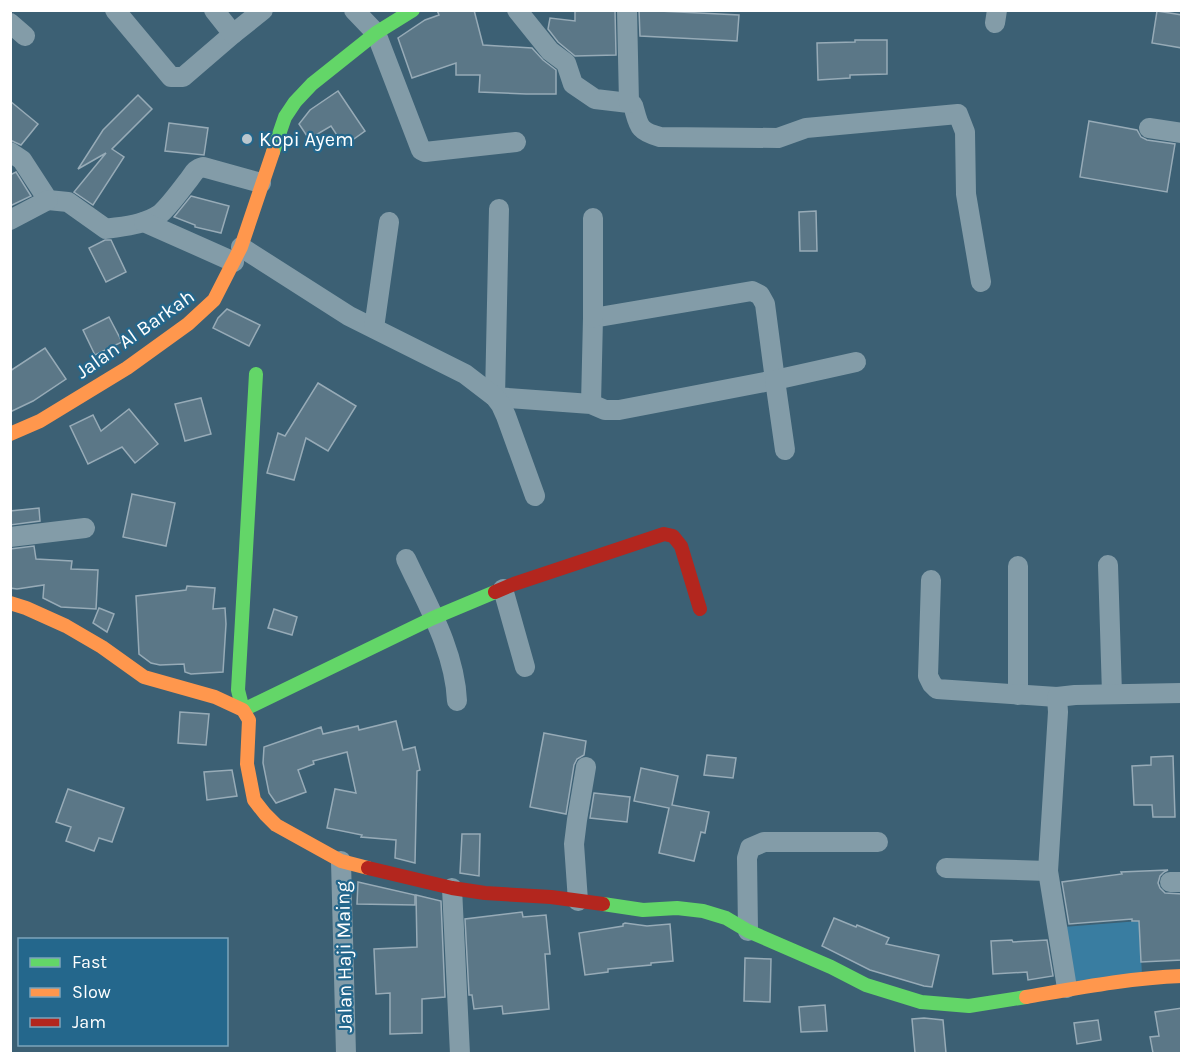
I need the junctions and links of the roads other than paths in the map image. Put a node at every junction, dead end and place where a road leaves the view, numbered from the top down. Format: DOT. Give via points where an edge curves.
graph roads {
  1 [pos="116,10"];
  2 [pos="214,10"];
  3 [pos="263,10"];
  4 [pos="354,10"];
  5 [pos="412,10"];
  6 [pos="517,10"];
  7 [pos="627,10"];
  8 [pos="376,33"];
  9 [pos="233,34"];
  10 [pos="629,103"];
  11 [pos="1149,128"];
  12 [pos="1182,133"];
  13 [pos="516,142"];
  14 [pos="10,152"];
  15 [pos="261,183"];
  16 [pos="48,200"];
  17 [pos="499,208"];
  18 [pos="593,218"];
  19 [pos="10,220"];
  20 [pos="144,222"];
  21 [pos="389,222"];
  22 [pos="238,255"];
  23 [pos="981,282"];
  24 [pos="593,318"];
  25 [pos="374,328"];
  26 [pos="856,362"];
  27 [pos="256,374"];
  28 [pos="775,380"];
  29 [pos="495,397"];
  30 [pos="591,404"];
  31 [pos="10,434"];
  32 [pos="785,450"];
  33 [pos="535,496"];
  34 [pos="85,528"];
  35 [pos="10,537"];
  36 [pos="406,559"];
  37 [pos="1108,565"];
  38 [pos="1018,566"];
  39 [pos="931,580"];
  40 [pos="503,589"];
  41 [pos="10,603"];
  42 [pos="700,609"];
  43 [pos="433,618"];
  44 [pos="525,667"];
  45 [pos="1182,693"];
  46 [pos="1018,694"];
  47 [pos="1112,694"];
  48 [pos="1057,697"];
  49 [pos="457,701"];
  50 [pos="243,710"];
  51 [pos="586,767"];
  52 [pos="878,842"];
  53 [pos="341,861"];
  54 [pos="946,868"];
  55 [pos="1048,871"];
  56 [pos="452,888"];
  57 [pos="578,901"];
  58 [pos="748,931"];
  59 [pos="1182,976"];
  60 [pos="1067,988"];
  61 [pos="346,1053"];
  62 [pos="460,1053"];
  1 -- 9 [label="street" via="171,77 183,77"];
  2 -- 9 [label="street"];
  3 -- 9 [label="street"];
  4 -- 8 [label="street"];
  5 -- 8 [label="street, Jalan Al Barkah"];
  6 -- 10 [label="street" via="550,51 566,63 573,84 595,99"];
  7 -- 10 [label="street"];
  8 -- 13 [label="street" via="421,150"];
  8 -- 15 [label="street, Jalan Al Barkah" via="295,102 285,117"];
  10 -- 23 [label="street" via="646,133 660,137 778,138 806,128 958,114 965,132 966,194"];
  11 -- 12 [label="street"];
  14 -- 16 [label="street" via="22,160"];
  15 -- 20 [label="street" via="198,168 160,213"];
  15 -- 22 [label="street, Jalan Al Barkah"];
  16 -- 19 [label="street"];
  16 -- 20 [label="street" via="68,202 106,229"];
  17 -- 29 [label="street"];
  18 -- 24 [label="street"];
  20 -- 22 [label="street"];
  21 -- 25 [label="street"];
  22 -- 25 [label="street"];
  22 -- 31 [label="street, Jalan Al Barkah" via="214,300 188,324 127,368 40,421"];
  24 -- 28 [label="street" via="752,291 765,304"];
  24 -- 30 [label="street"];
  25 -- 29 [label="street" via="465,374"];
  26 -- 28 [label="street"];
  27 -- 50 [label="street" via="238,690"];
  28 -- 30 [label="street" via="619,410 604,410"];
  28 -- 32 [label="street"];
  29 -- 30 [label="street"];
  29 -- 33 [label="street"];
  34 -- 35 [label="street"];
  36 -- 43 [label="street"];
  37 -- 47 [label="street"];
  38 -- 46 [label="street"];
  39 -- 46 [label="street" via="928,676 932,684 937,688"];
  40 -- 42 [label="street" via="664,534 673,536 681,546"];
  40 -- 43 [label="street"];
  40 -- 44 [label="street"];
  41 -- 50 [label="street" via="66,626 144,676 215,697"];
  43 -- 49 [label="street" via="449,654"];
  43 -- 50 [label="street"];
  45 -- 47 [label="street"];
  46 -- 48 [label="street"];
  47 -- 48 [label="street"];
  48 -- 55 [label="street"];
  50 -- 53 [label="street" via="249,720 247,764 254,800 276,825"];
  51 -- 57 [label="street" via="574,844"];
  52 -- 58 [label="street" via="764,842 750,848"];
  53 -- 56 [label="street"];
  53 -- 61 [label="street, Jalan Haji Maing"];
  54 -- 55 [label="street"];
  55 -- 60 [label="street"];
  56 -- 57 [label="street"];
  56 -- 62 [label="street"];
  57 -- 58 [label="street" via="643,910 703,911"];
  58 -- 60 [label="street" via="866,985 921,1002 969,1006"];
  59 -- 60 [label="street"];
}
